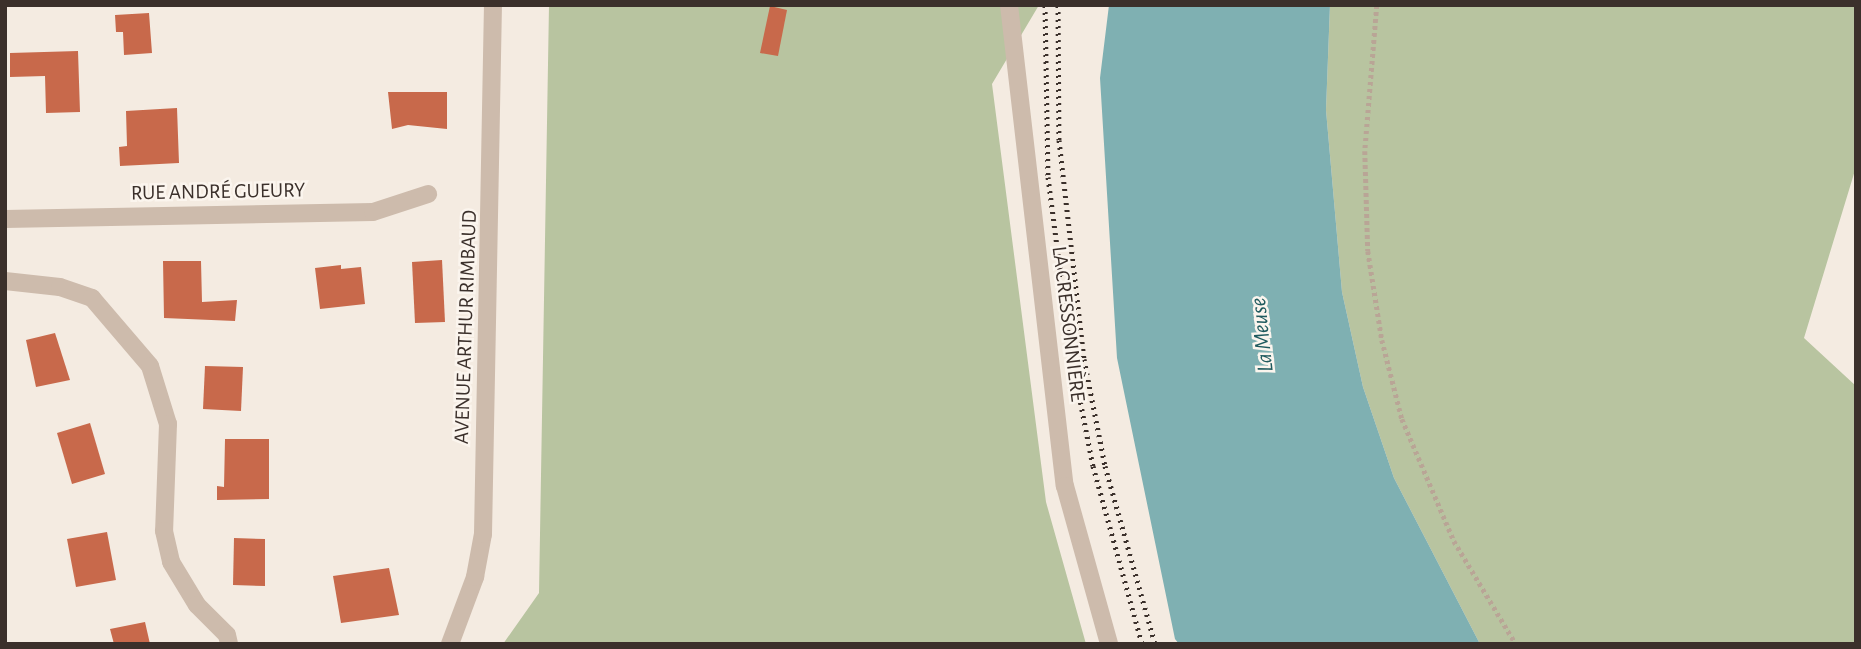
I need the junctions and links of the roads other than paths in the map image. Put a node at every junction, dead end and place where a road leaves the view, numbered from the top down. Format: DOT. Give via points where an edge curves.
graph roads {
  1 [pos="493,5"];
  2 [pos="1009,5"];
  3 [pos="428,194"];
  4 [pos="5,219"];
  5 [pos="5,281"];
  6 [pos="229,644"];
  7 [pos="450,644"];
  8 [pos="1109,644"];
  1 -- 7 [label="street, AVENUE ARTHUR RIMBAUD" via="483,534 475,577"];
  2 -- 8 [label="street, LA CRESSONNIÈRE" via="1066,486"];
  3 -- 4 [label="street, RUE ANDRÉ GUEURY" via="373,212"];
  5 -- 6 [label="street" via="60,287 92,298 150,366 168,424 164,531 171,562 197,605 227,635"];
}
